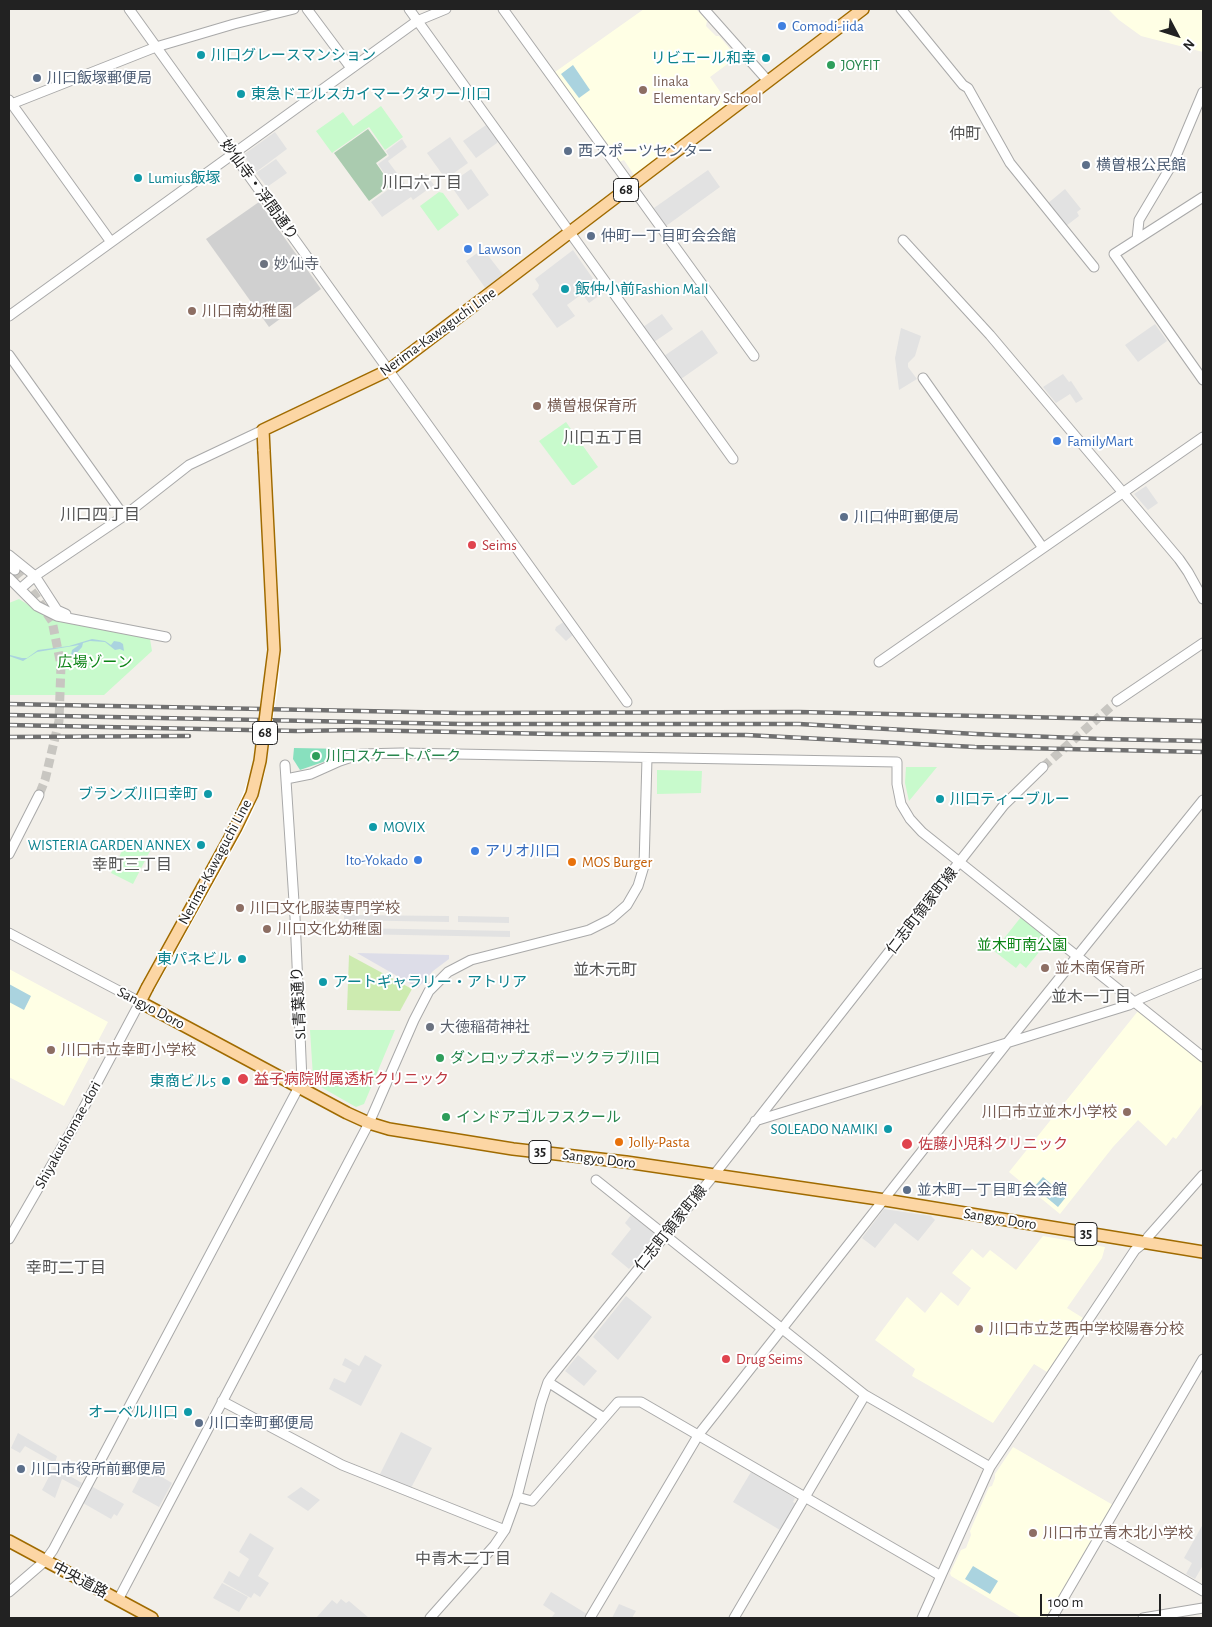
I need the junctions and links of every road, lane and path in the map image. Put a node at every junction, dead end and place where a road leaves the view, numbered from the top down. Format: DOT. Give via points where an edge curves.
graph roads {
  1 [pos="129,9"];
  2 [pos="294,9"];
  3 [pos="307,9"];
  4 [pos="409,9"];
  5 [pos="446,9"];
  6 [pos="503,9"];
  7 [pos="704,9"];
  8 [pos="863,9"];
  9 [pos="901,9"];
  10 [pos="418,21"];
  11 [pos="156,47"];
  12 [pos="351,68"];
  13 [pos="768,81"];
  14 [pos="1203,92"];
  15 [pos="10,102"];
  16 [pos="233,154"];
  17 [pos="631,187"];
  18 [pos="1203,197"];
  19 [pos="570,232"];
  20 [pos="1137,238"];
  21 [pos="903,240"];
  22 [pos="111,242"];
  23 [pos="1094,267"];
  24 [pos="9,316"];
  25 [pos="9,355"];
  26 [pos="754,356"];
  27 [pos="389,370"];
  28 [pos="923,378"];
  29 [pos="1203,380"];
  30 [pos="263,430"];
  31 [pos="1203,437"];
  32 [pos="732,459"];
  33 [pos="1123,493"];
  34 [pos="124,516"];
  35 [pos="1043,548"];
  36 [pos="9,555"];
  37 [pos="35,576"];
  38 [pos="9,578"];
  39 [pos="20,589"];
  40 [pos="1203,599"];
  41 [pos="76,619"];
  42 [pos="166,637"];
  43 [pos="1203,643"];
  44 [pos="879,662"];
  45 [pos="1117,701"];
  46 [pos="627,702"];
  47 [pos="647,758"];
  48 [pos="285,765"];
  49 [pos="1043,767"];
  50 [pos="286,779"];
  51 [pos="39,795"];
  52 [pos="1203,800"];
  53 [pos="9,854"];
  54 [pos="961,862"];
  55 [pos="9,932"];
  56 [pos="1078,957"];
  57 [pos="1203,973"];
  58 [pos="140,1002"];
  59 [pos="1135,1002"];
  60 [pos="1008,1042"];
  61 [pos="1203,1057"];
  62 [pos="299,1087"];
  63 [pos="755,1121"];
  64 [pos="369,1123"];
  65 [pos="714,1175"];
  66 [pos="1203,1175"];
  67 [pos="596,1180"];
  68 [pos="885,1200"];
  69 [pos="665,1236"];
  70 [pos="9,1239"];
  71 [pos="1145,1242"];
  72 [pos="1203,1252"];
  73 [pos="783,1329"];
  74 [pos="1203,1359"];
  75 [pos="548,1382"];
  76 [pos="866,1395"];
  77 [pos="222,1401"];
  78 [pos="604,1418"];
  79 [pos="699,1434"];
  80 [pos="990,1467"];
  81 [pos="517,1497"];
  82 [pos="805,1498"];
  83 [pos="505,1530"];
  84 [pos="1101,1532"];
  85 [pos="9,1541"];
  86 [pos="45,1561"];
  87 [pos="941,1576"];
  88 [pos="1203,1591"];
  89 [pos="9,1592"];
  90 [pos="118,1600"];
  91 [pos="1203,1608"];
  92 [pos="152,1618"];
  93 [pos="430,1618"];
  94 [pos="590,1618"];
  95 [pos="734,1618"];
  96 [pos="922,1618"];
  97 [pos="1052,1618"];
  98 [pos="1144,1618"];
  1 -- 11 [label="street, 妙仙寺・浮間通り"];
  2 -- 11 [label="street"];
  3 -- 12 [label="street"];
  4 -- 10 [label="street"];
  5 -- 10 [label="street"];
  6 -- 17 [label="street"];
  7 -- 13 [label="street"];
  8 -- 13 [label="main road, Nerima-Kawaguchi Line / 68"];
  9 -- 23 [label="street" via="968,88 1010,163"];
  10 -- 12 [label="street"];
  10 -- 19 [label="street"];
  11 -- 15 [label="street"];
  11 -- 16 [label="street, 妙仙寺・浮間通り"];
  12 -- 16 [label="street"];
  13 -- 17 [label="main road, Nerima-Kawaguchi Line / 68"];
  14 -- 20 [label="street" via="1174,161 1139,220"];
  15 -- 22 [label="street"];
  16 -- 22 [label="street"];
  16 -- 27 [label="street, 妙仙寺・浮間通り"];
  17 -- 19 [label="main road, Nerima-Kawaguchi Line / 68"];
  17 -- 26 [label="street"];
  18 -- 20 [label="street"];
  19 -- 27 [label="main road, Nerima-Kawaguchi Line / 68"];
  19 -- 32 [label="street"];
  20 -- 29 [label="street" via="1114,254"];
  21 -- 33 [label="street" via="990,335"];
  22 -- 24 [label="street"];
  25 -- 34 [label="street"];
  27 -- 30 [label="main road, Nerima-Kawaguchi Line / 68"];
  27 -- 46 [label="street, 妙仙寺・浮間通り"];
  28 -- 35 [label="street"];
  30 -- 34 [label="street" via="189,465"];
  30 -- 58 [label="main road, Nerima-Kawaguchi Line / 68, bridge" via="274,650 260,761 252,794 236,827"];
  31 -- 33 [label="street"];
  33 -- 35 [label="street"];
  33 -- 40 [label="street" via="1184,565"];
  34 -- 37 [label="street"];
  35 -- 44 [label="street"];
  36 -- 37 [label="street"];
  37 -- 39 [label="street"];
  37 -- 41 [label="street" via="57,610"];
  38 -- 39 [label="street"];
  39 -- 41 [label="street" via="37,606 57,616"];
  41 -- 42 [label="street"];
  43 -- 45 [label="street"];
  47 -- 50 [label="street" via="361,754 311,774"];
  47 -- 54 [label="street" via="897,762 897,784 905,812 922,832"];
  47 -- 64 [label="street" via="644,866 638,886 627,904 611,919 589,930 471,960 448,972 429,991"];
  48 -- 50 [label="street, SL青葉通り"];
  49 -- 54 [label="street, 仁志町領家町線" via="1004,805"];
  50 -- 62 [label="street, SL青葉通り" via="303,1075"];
  51 -- 53 [label="street"];
  52 -- 56 [label="street"];
  54 -- 56 [label="street"];
  54 -- 63 [label="street, 仁志町領家町線"];
  55 -- 58 [label="street, Sangyo Doro"];
  56 -- 59 [label="street"];
  56 -- 60 [label="street"];
  57 -- 59 [label="street"];
  58 -- 62 [label="main road, Sangyo Doro / 35"];
  58 -- 70 [label="street, Shiyakushomae-dori"];
  59 -- 60 [label="street"];
  59 -- 61 [label="street"];
  60 -- 63 [label="street"];
  60 -- 68 [label="street"];
  62 -- 64 [label="main road, Sangyo Doro / 35"];
  62 -- 86 [label="street"];
  63 -- 65 [label="street, 仁志町領家町線"];
  64 -- 65 [label="main road, Sangyo Doro / 35" via="456,1141"];
  64 -- 77 [label="street"];
  65 -- 68 [label="main road, Sangyo Doro / 35"];
  65 -- 69 [label="street, 仁志町領家町線"];
  66 -- 71 [label="street"];
  67 -- 69 [label="street"];
  68 -- 71 [label="main road, Sangyo Doro / 35"];
  68 -- 73 [label="street"];
  69 -- 73 [label="street"];
  69 -- 75 [label="street, 仁志町領家町線"];
  71 -- 72 [label="main road, Sangyo Doro / 35"];
  71 -- 80 [label="street" via="1135,1250"];
  73 -- 76 [label="street"];
  73 -- 79 [label="street"];
  74 -- 84 [label="street"];
  75 -- 78 [label="street"];
  75 -- 81 [label="street, 仁志町領家町線"];
  76 -- 80 [label="street"];
  76 -- 82 [label="street"];
  77 -- 83 [label="street" via="342,1465"];
  77 -- 90 [label="street"];
  78 -- 79 [label="street" via="618,1402 641,1402"];
  78 -- 81 [label="street" via="532,1501"];
  79 -- 82 [label="street"];
  79 -- 94 [label="street"];
  80 -- 87 [label="street"];
  81 -- 83 [label="street, 仁志町領家町線"];
  82 -- 87 [label="street"];
  82 -- 95 [label="street"];
  83 -- 93 [label="street, 仁志町領家町線"];
  84 -- 88 [label="street"];
  84 -- 97 [label="street"];
  85 -- 86 [label="main road, 中央道路"];
  86 -- 89 [label="street"];
  86 -- 90 [label="main road, 中央道路"];
  87 -- 96 [label="street"];
  90 -- 92 [label="main road, 中央道路"];
  91 -- 98 [label="street"];
}
